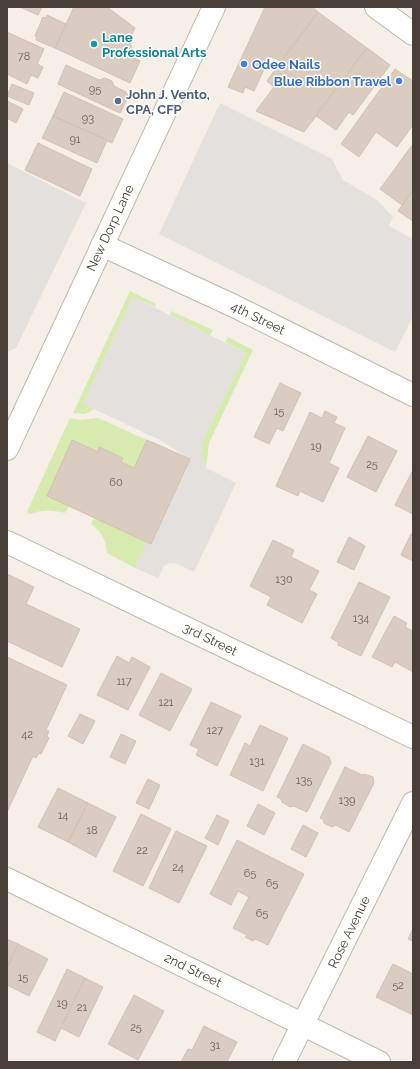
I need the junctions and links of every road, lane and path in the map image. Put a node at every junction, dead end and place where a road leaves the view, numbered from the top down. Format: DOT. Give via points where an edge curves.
graph roads {
  1 [pos="214,7"];
  2 [pos="376,7"];
  3 [pos="413,34"];
  4 [pos="102,245"];
  5 [pos="413,395"];
  6 [pos="7,449"];
  7 [pos="7,542"];
  8 [pos="413,737"];
  9 [pos="413,803"];
  10 [pos="7,878"];
  11 [pos="303,1024"];
  12 [pos="284,1062"];
  13 [pos="379,1062"];
  1 -- 4 [label="street, New Dorp Lane"];
  2 -- 3 [label="street"];
  4 -- 5 [label="street, 4th Street" via="234,306"];
  4 -- 6 [label="street, New Dorp Lane"];
  7 -- 8 [label="street, 3rd Street"];
  9 -- 11 [label="street, Rose Avenue"];
  10 -- 11 [label="street, 2nd Street"];
  11 -- 12 [label="street, Rose Avenue"];
  11 -- 13 [label="street, 2nd Street"];
}
